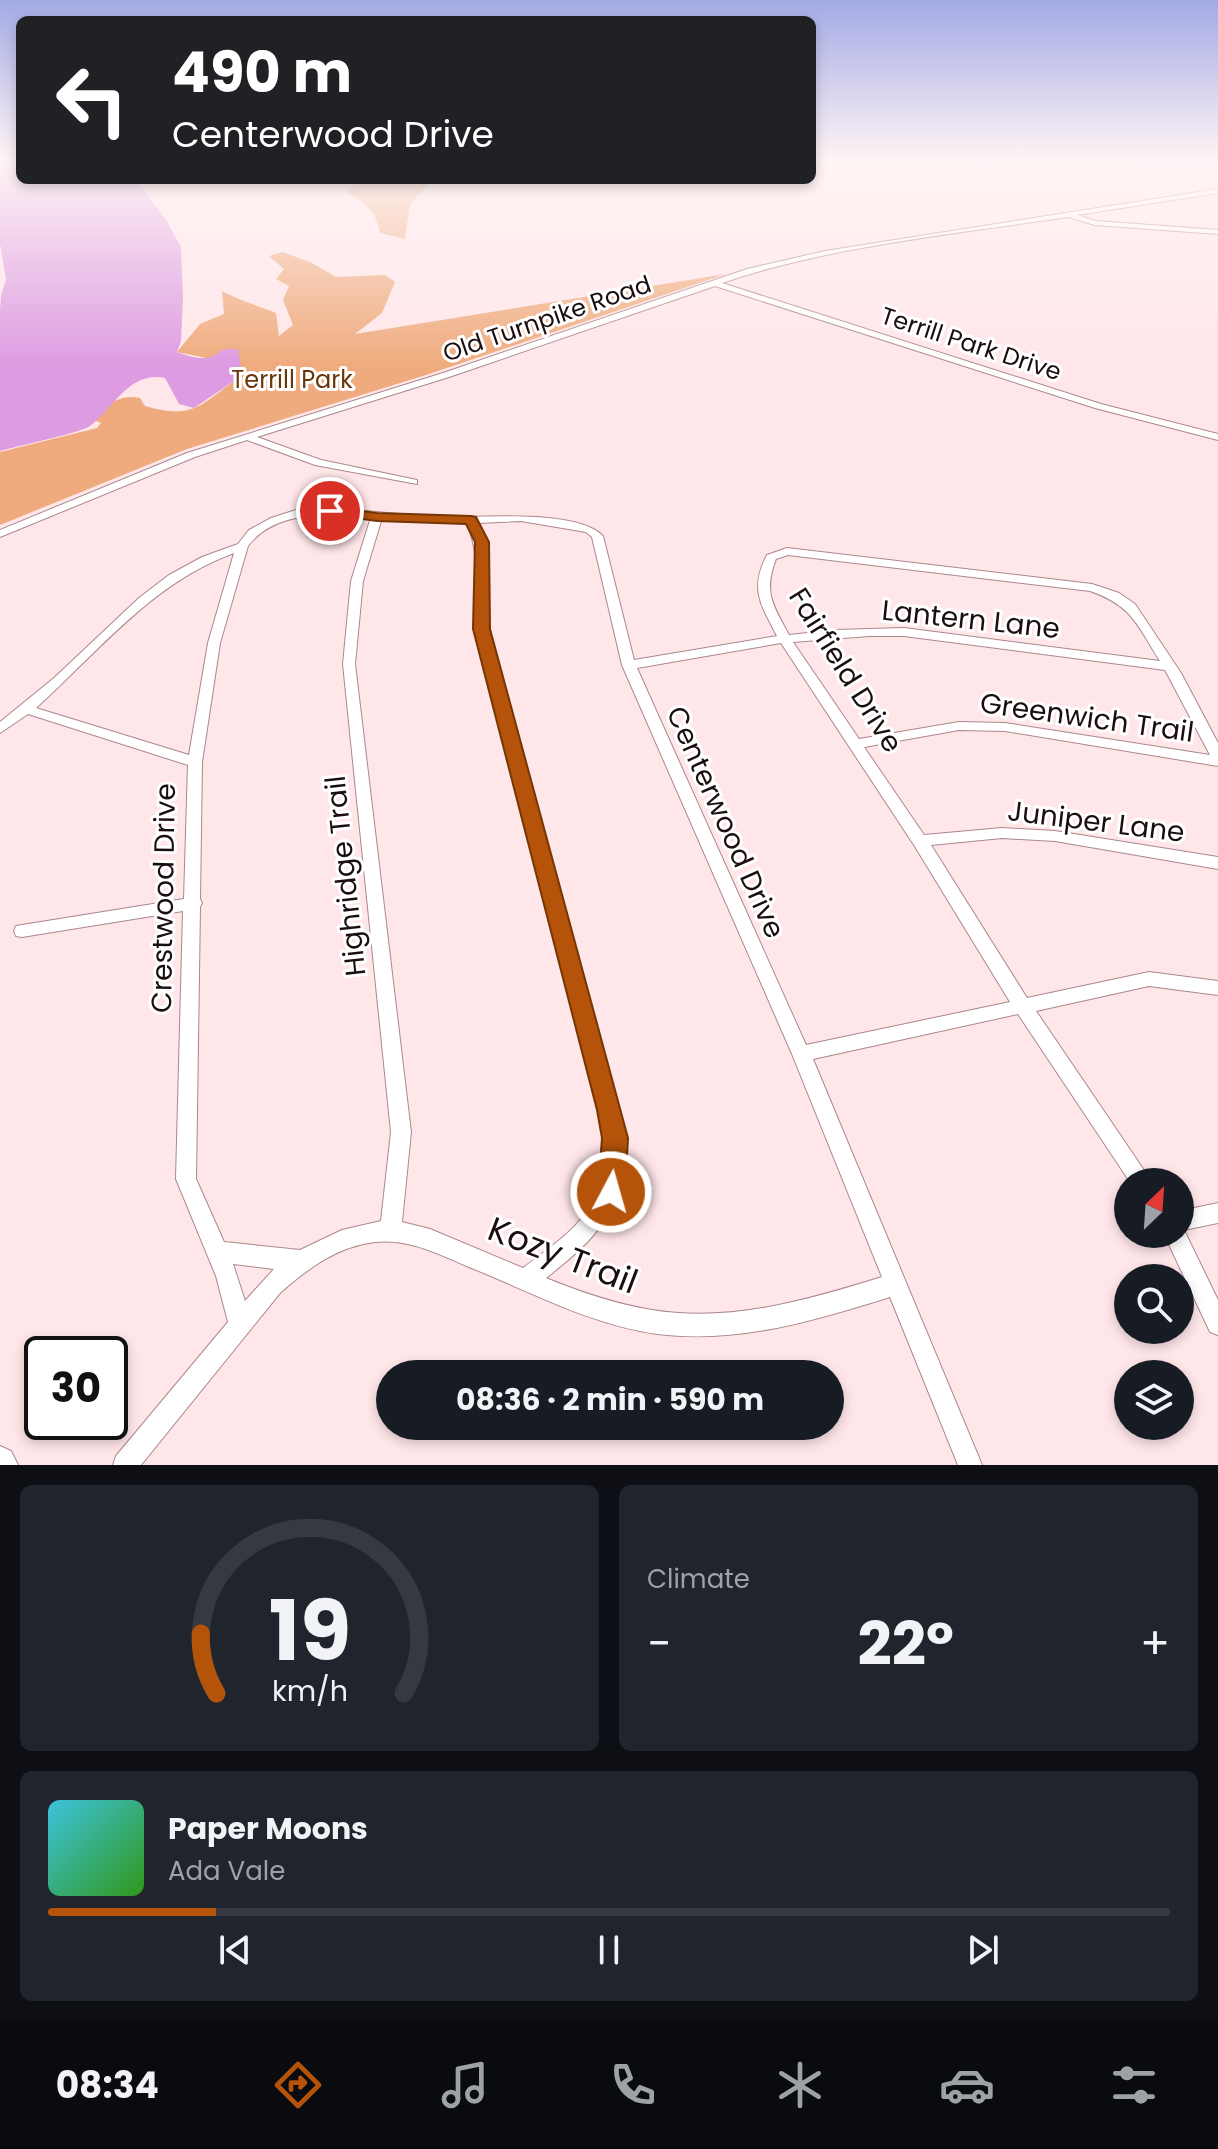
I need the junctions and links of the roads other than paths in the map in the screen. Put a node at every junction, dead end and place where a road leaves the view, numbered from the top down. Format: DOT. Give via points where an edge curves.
graph roads {
  1 [pos="977,228"];
  2 [pos="1168,228"];
  3 [pos="1218,232"];
  4 [pos="714,283"];
  5 [pos="247,437"];
  6 [pos="1218,437"];
  7 [pos="413,482"];
  8 [pos="377,517"];
  9 [pos="471,520"];
  10 [pos="0,534"];
  11 [pos="242,546"];
  12 [pos="784,638"];
  13 [pos="629,665"];
  14 [pos="1166,666"];
  15 [pos="29,710"];
  16 [pos="0,729"];
  17 [pos="855,744"];
  18 [pos="1218,758"];
  19 [pos="195,762"];
  20 [pos="920,841"];
  21 [pos="1218,863"];
  22 [pos="194,903"];
  23 [pos="22,931"];
  24 [pos="1218,988"];
  25 [pos="1023,1007"];
  26 [pos="801,1054"];
  27 [pos="1132,1168"];
  28 [pos="1218,1213"];
  29 [pos="1194,1218"];
  30 [pos="391,1231"];
  31 [pos="1182,1248"];
  32 [pos="216,1252"];
  33 [pos="300,1261"];
  34 [pos="526,1279"];
  35 [pos="893,1285"];
  36 [pos="239,1322"];
  37 [pos="1218,1324"];
  38 [pos="125,1465"];
  39 [pos="970,1465"];
  1 -- 4 [label="street, Old Turnpike Road" via="825,253"];
  2 -- 3 [label="street"];
  4 -- 5 [label="street, Old Turnpike Road"];
  4 -- 6 [label="street, Terrill Park Drive" via="1098,406"];
  5 -- 7 [label="street" via="319,463"];
  5 -- 10 [label="street, Old Turnpike Road" via="122,481"];
  8 -- 9 [label="street, Centerwood Drive"];
  8 -- 11 [label="street, Centerwood Drive" via="296,513 253,532"];
  8 -- 30 [label="street, Highridge Trail" via="357,581 349,664 401,1132"];
  9 -- 13 [label="street, Centerwood Drive" via="521,518 589,529 597,536"];
  9 -- 34 [label="street" via="484,556 482,629 615,1138 611,1192 602,1211 569,1246"];
  11 -- 15 [label="street, Centerwood Drive" via="219,552 155,589"];
  11 -- 19 [label="street, Crestwood Drive" via="214,643"];
  12 -- 13 [label="street, Lantern Lane"];
  12 -- 14 [label="street, Lantern Lane" via="904,632"];
  12 -- 14 [label="street, Fairfield Drive" via="764,599 771,557 787,551 1092,588 1131,607"];
  12 -- 17 [label="street, Fairfield Drive"];
  13 -- 26 [label="street, Centerwood Drive"];
  14 -- 18 [label="street, Fairfield Drive"];
  15 -- 16 [label="street, Centerwood Drive"];
  15 -- 19 [label="street"];
  17 -- 18 [label="street, Greenwich Trail" via="959,726 1005,727"];
  17 -- 20 [label="street, Fairfield Drive"];
  19 -- 22 [label="street, Crestwood Drive"];
  20 -- 21 [label="street, Juniper Lane" via="1002,833 1055,836"];
  20 -- 25 [label="street, Fairfield Drive"];
  22 -- 23 [label="street"];
  22 -- 32 [label="street, Crestwood Drive" via="186,1179"];
  24 -- 25 [label="street" via="1149,979"];
  25 -- 26 [label="street"];
  25 -- 27 [label="street, Fairfield Drive"];
  26 -- 35 [label="street, Centerwood Drive"];
  28 -- 29 [label="street"];
  30 -- 33 [label="street, Kozy Trail" via="361,1235"];
  30 -- 34 [label="street, Kozy Trail" via="426,1238"];
  31 -- 37 [label="street"];
  32 -- 33 [label="street"];
  32 -- 36 [label="street, Crestwood Drive"];
  33 -- 36 [label="street, Kozy Trail"];
  34 -- 35 [label="street, Kozy Trail" via="600,1309 660,1323 723,1324 775,1317"];
  35 -- 39 [label="street, Centerwood Drive"];
  36 -- 38 [label="street"];
}
